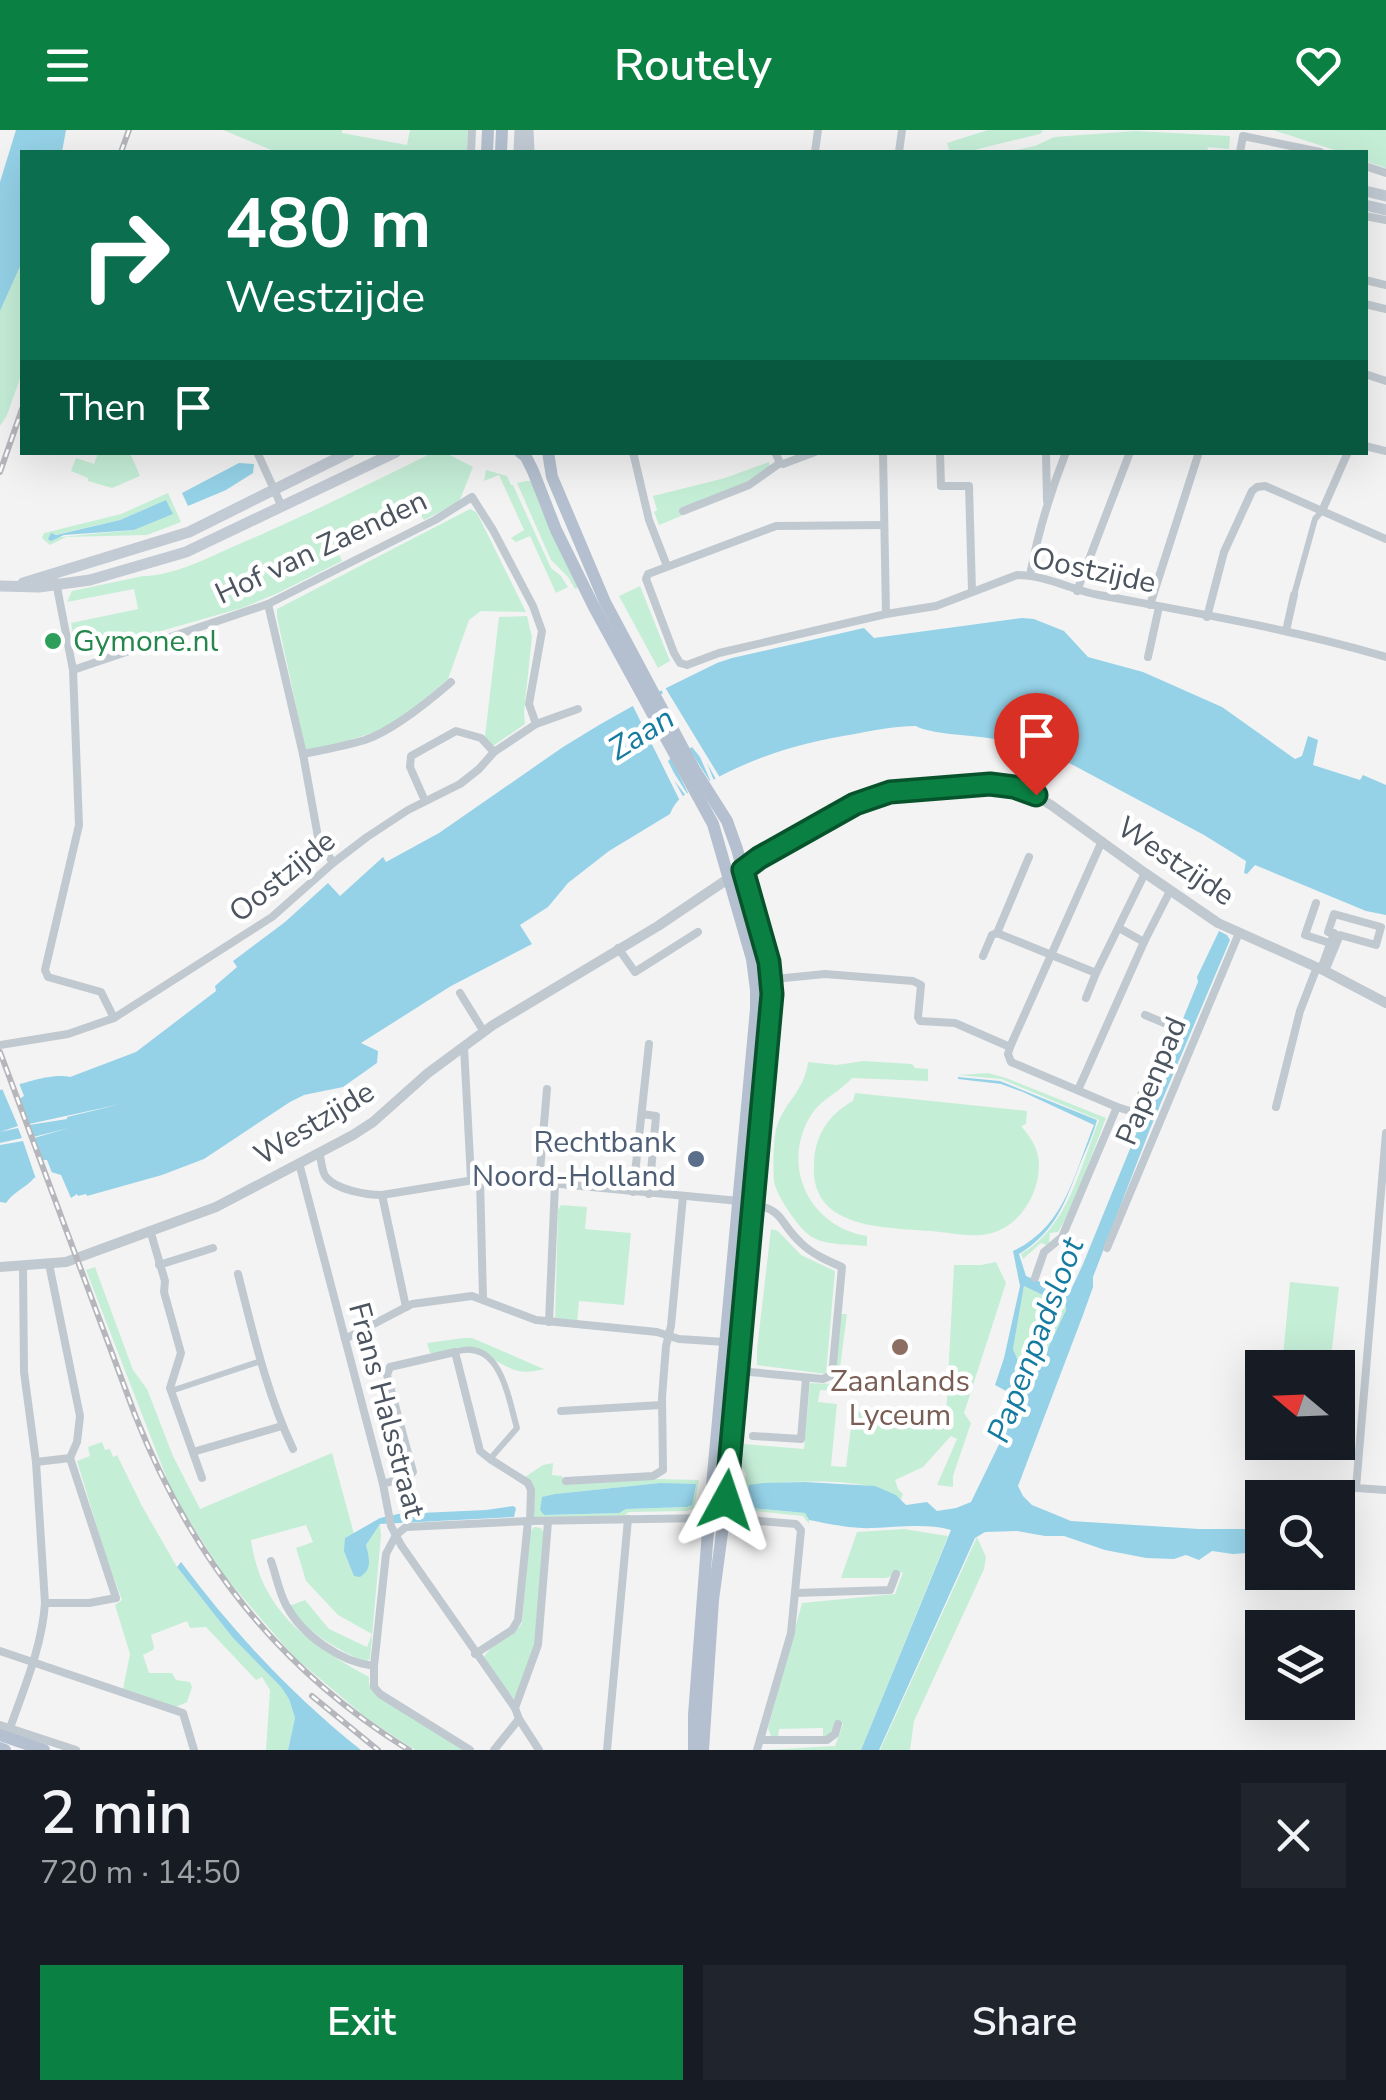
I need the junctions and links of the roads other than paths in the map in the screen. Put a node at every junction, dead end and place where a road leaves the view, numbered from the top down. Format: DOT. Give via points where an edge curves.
graph roads {
  1 [pos="1240,150"];
  2 [pos="1310,150"];
  3 [pos="258,455"];
  4 [pos="344,455"];
  5 [pos="390,455"];
  6 [pos="523,455"];
  7 [pos="548,455"];
  8 [pos="634,455"];
  9 [pos="776,455"];
  10 [pos="805,455"];
  11 [pos="883,455"];
  12 [pos="940,455"];
  13 [pos="1046,455"];
  14 [pos="1065,455"];
  15 [pos="1129,455"];
  16 [pos="1199,455"];
  17 [pos="1347,455"];
  18 [pos="780,463"];
  19 [pos="275,491"];
  20 [pos="1047,501"];
  21 [pos="282,507"];
  22 [pos="1322,511"];
  23 [pos="683,512"];
  24 [pos="884,525"];
  25 [pos="1386,540"];
  26 [pos="667,566"];
  27 [pos="1030,575"];
  28 [pos="56,578"];
  29 [pos="4,586"];
  30 [pos="972,591"];
  31 [pos="1077,591"];
  32 [pos="1294,595"];
  33 [pos="268,604"];
  34 [pos="1154,606"];
  35 [pos="886,614"];
  36 [pos="1207,617"];
  37 [pos="1286,631"];
  38 [pos="1148,657"];
  39 [pos="1386,657"];
  40 [pos="73,670"];
  41 [pos="638,676"];
  42 [pos="451,682"];
  43 [pos="578,708"];
  44 [pos="536,724"];
  45 [pos="494,752"];
  46 [pos="303,754"];
  47 [pos="425,801"];
  48 [pos="709,802"];
  49 [pos="1102,841"];
  50 [pos="1030,857"];
  51 [pos="334,863"];
  52 [pos="743,870"];
  53 [pos="1145,874"];
  54 [pos="730,879"];
  55 [pos="1170,891"];
  56 [pos="1316,904"];
  57 [pos="1119,928"];
  58 [pos="698,932"];
  59 [pos="997,933"];
  60 [pos="1238,933"];
  61 [pos="1144,942"];
  62 [pos="618,948"];
  63 [pos="1332,948"];
  64 [pos="983,956"];
  65 [pos="1052,956"];
  66 [pos="1321,969"];
  67 [pos="1096,972"];
  68 [pos="772,980"];
  69 [pos="755,981"];
  70 [pos="460,993"];
  71 [pos="1086,998"];
  72 [pos="1386,1003"];
  73 [pos="1145,1015"];
  74 [pos="114,1018"];
  75 [pos="484,1032"];
  76 [pos="650,1044"];
  77 [pos="0,1045"];
  78 [pos="464,1047"];
  79 [pos="1010,1047"];
  80 [pos="546,1089"];
  81 [pos="1078,1090"];
  82 [pos="1117,1107"];
  83 [pos="1276,1107"];
  84 [pos="642,1114"];
  85 [pos="1386,1133"];
  86 [pos="319,1153"];
  87 [pos="299,1163"];
  88 [pos="475,1179"];
  89 [pos="539,1182"];
  90 [pos="555,1184"];
  91 [pos="633,1192"];
  92 [pos="649,1194"];
  93 [pos="382,1195"];
  94 [pos="684,1196"];
  95 [pos="738,1200"];
  96 [pos="753,1204"];
  97 [pos="150,1230"];
  98 [pos="213,1248"];
  99 [pos="1107,1248"];
  100 [pos="1381,1253"];
  101 [pos="49,1264"];
  102 [pos="23,1266"];
  103 [pos="159,1266"];
  104 [pos="0,1267"];
  105 [pos="238,1274"];
  106 [pos="1035,1278"];
  107 [pos="482,1298"];
  108 [pos="406,1307"];
  109 [pos="550,1322"];
  110 [pos="668,1336"];
  111 [pos="345,1338"];
  112 [pos="725,1342"];
  113 [pos="455,1352"];
  114 [pos="261,1361"];
  115 [pos="738,1365"];
  116 [pos="806,1378"];
  117 [pos="171,1391"];
  118 [pos="661,1405"];
  119 [pos="561,1411"];
  120 [pos="282,1426"];
  121 [pos="754,1436"];
  122 [pos="293,1449"];
  123 [pos="193,1452"];
  124 [pos="70,1458"];
  125 [pos="490,1460"];
  126 [pos="36,1462"];
  127 [pos="202,1478"];
  128 [pos="566,1481"];
  129 [pos="383,1484"];
  130 [pos="1386,1490"];
  131 [pos="708,1518"];
  132 [pos="724,1518"];
  133 [pos="628,1519"];
  134 [pos="529,1521"];
  135 [pos="548,1522"];
  136 [pos="394,1531"];
  137 [pos="271,1560"];
  138 [pos="896,1574"];
  139 [pos="795,1594"];
  140 [pos="45,1604"];
  141 [pos="0,1650"];
  142 [pos="476,1654"];
  143 [pos="33,1663"];
  144 [pos="374,1666"];
  145 [pos="515,1708"];
  146 [pos="518,1719"];
  147 [pos="838,1724"];
  148 [pos="3,1730"];
  149 [pos="758,1745"];
  150 [pos="44,1750"];
  151 [pos="76,1750"];
  152 [pos="194,1750"];
  153 [pos="470,1750"];
  154 [pos="494,1750"];
  155 [pos="539,1750"];
  156 [pos="608,1750"];
  157 [pos="694,1750"];
  158 [pos="703,1750"];
  1 -- 2 [label="street" via="1242,136"];
  3 -- 19 [label="street"];
  4 -- 19 [label="main road"];
  5 -- 21 [label="main road"];
  6 -- 41 [label="main road" via="594,608"];
  7 -- 41 [label="main road"];
  8 -- 26 [label="street"];
  9 -- 18 [label="street"];
  10 -- 18 [label="street"];
  11 -- 24 [label="street"];
  12 -- 30 [label="street" via="942,486 969,486"];
  13 -- 20 [label="street"];
  14 -- 20 [label="street"];
  15 -- 31 [label="street"];
  16 -- 34 [label="street"];
  17 -- 22 [label="street"];
  18 -- 23 [label="street" via="749,485"];
  19 -- 21 [label="street"];
  19 -- 28 [label="main road" via="189,532"];
  20 -- 27 [label="street"];
  21 -- 28 [label="main road" via="186,552 124,571"];
  22 -- 25 [label="street"];
  22 -- 32 [label="street"];
  22 -- 36 [label="street" via="1265,486 1252,491 1224,552"];
  24 -- 26 [label="street" via="776,526"];
  24 -- 35 [label="street"];
  26 -- 35 [label="street, Oostzijde" via="646,579 674,653 687,665"];
  27 -- 30 [label="street, Oostzijde"];
  27 -- 31 [label="street, Oostzijde"];
  28 -- 29 [label="main road"];
  28 -- 40 [label="street"];
  30 -- 35 [label="street, Oostzijde" via="936,606"];
  31 -- 34 [label="street, Oostzijde"];
  32 -- 37 [label="street"];
  33 -- 40 [label="street, Hof van Zaenden"];
  33 -- 44 [label="street, Hof van Zaenden" via="472,497 542,630 529,704"];
  33 -- 46 [label="street"];
  34 -- 36 [label="street, Oostzijde"];
  34 -- 38 [label="street"];
  36 -- 37 [label="street, Oostzijde"];
  37 -- 39 [label="street, Oostzijde"];
  40 -- 74 [label="street" via="79,825 45,970 48,977 101,992"];
  41 -- 48 [label="main road"];
  42 -- 46 [label="street" via="367,740"];
  43 -- 44 [label="street, Oostzijde"];
  44 -- 45 [label="street, Oostzijde"];
  45 -- 47 [label="street, Oostzijde" via="460,784"];
  45 -- 47 [label="street" via="482,738 456,732 411,756"];
  46 -- 51 [label="street" via="318,837"];
  47 -- 51 [label="street, Oostzijde"];
  48 -- 52 [label="main road" via="727,821"];
  48 -- 54 [label="main road"];
  49 -- 52 [label="street, Westzijde" via="1026,790 922,787 855,804"];
  49 -- 53 [label="street, Westzijde"];
  49 -- 65 [label="street"];
  50 -- 59 [label="street"];
  51 -- 74 [label="street, Oostzijde" via="272,917"];
  52 -- 54 [label="street, Westzijde"];
  52 -- 68 [label="main road"];
  53 -- 55 [label="street, Westzijde"];
  53 -- 57 [label="street"];
  54 -- 62 [label="street, Westzijde"];
  54 -- 69 [label="main road"];
  55 -- 60 [label="street, Westzijde"];
  55 -- 61 [label="street"];
  56 -- 63 [label="street" via="1305,935"];
  57 -- 61 [label="street"];
  57 -- 67 [label="street"];
  58 -- 62 [label="street" via="634,972"];
  59 -- 64 [label="street"];
  59 -- 65 [label="street"];
  60 -- 66 [label="street, Westzijde"];
  60 -- 99 [label="street, Papenpad"];
  61 -- 81 [label="street"];
  62 -- 75 [label="street, Westzijde"];
  63 -- 63 [label="street" via="1340,934 1376,944 1381,927 1334,914"];
  63 -- 66 [label="street"];
  65 -- 67 [label="street"];
  65 -- 79 [label="street"];
  66 -- 72 [label="street, Westzijde"];
  66 -- 83 [label="street" via="1300,1011"];
  67 -- 71 [label="street"];
  68 -- 69 [label="street"];
  68 -- 79 [label="street" via="825,974 912,981 922,990 920,1021 955,1024"];
  68 -- 96 [label="main road"];
  69 -- 95 [label="main road"];
  70 -- 75 [label="street"];
  73 -- 82 [label="street" via="1169,1031 1136,1106"];
  74 -- 77 [label="street, Oostzijde"];
  75 -- 78 [label="street, Westzijde"];
  76 -- 84 [label="street"];
  78 -- 86 [label="street, Westzijde" via="363,1130"];
  78 -- 88 [label="street"];
  79 -- 81 [label="street" via="1012,1062"];
  80 -- 89 [label="street"];
  81 -- 82 [label="street"];
  82 -- 106 [label="street" via="1062,1237 1044,1252"];
  84 -- 91 [label="street"];
  84 -- 92 [label="street" via="656,1116"];
  85 -- 100 [label="street"];
  86 -- 87 [label="street, Westzijde"];
  86 -- 93 [label="street" via="331,1182"];
  87 -- 97 [label="street, Westzijde" via="216,1207"];
  87 -- 111 [label="street, Frans Halsstraat"];
  88 -- 89 [label="street"];
  88 -- 93 [label="street"];
  88 -- 107 [label="street"];
  89 -- 90 [label="street"];
  90 -- 91 [label="street"];
  90 -- 109 [label="street"];
  91 -- 92 [label="street"];
  92 -- 94 [label="street"];
  93 -- 108 [label="street"];
  94 -- 95 [label="street"];
  94 -- 110 [label="street"];
  95 -- 96 [label="street"];
  95 -- 112 [label="main road"];
  96 -- 115 [label="main road"];
  96 -- 116 [label="street" via="773,1208 811,1252 842,1268 832,1375"];
  97 -- 101 [label="street, Westzijde"];
  97 -- 103 [label="street"];
  98 -- 103 [label="street"];
  100 -- 130 [label="street" via="1356,1488"];
  101 -- 102 [label="street, Westzijde"];
  101 -- 124 [label="street" via="80,1416"];
  102 -- 104 [label="street, Westzijde"];
  102 -- 126 [label="street" via="24,1372"];
  103 -- 117 [label="street" via="181,1352"];
  105 -- 114 [label="street"];
  107 -- 108 [label="street"];
  107 -- 109 [label="street"];
  108 -- 111 [label="street"];
  109 -- 110 [label="street"];
  110 -- 112 [label="street"];
  110 -- 118 [label="street"];
  111 -- 129 [label="street, Frans Halsstraat"];
  112 -- 131 [label="main road"];
  113 -- 125 [label="street" via="480,1451"];
  113 -- 125 [label="street" via="483,1352 502,1376 517,1428"];
  113 -- 129 [label="street" via="390,1367 412,1472"];
  114 -- 117 [label="street"];
  114 -- 120 [label="street"];
  115 -- 116 [label="street"];
  115 -- 132 [label="main road"];
  116 -- 121 [label="street" via="800,1439"];
  117 -- 123 [label="street"];
  118 -- 119 [label="street"];
  118 -- 128 [label="street" via="660,1474"];
  120 -- 122 [label="street"];
  120 -- 123 [label="street"];
  123 -- 127 [label="street"];
  124 -- 126 [label="street"];
  124 -- 140 [label="street" via="116,1598"];
  125 -- 134 [label="street" via="528,1483"];
  126 -- 140 [label="street"];
  129 -- 136 [label="street, Frans Halsstraat"];
  131 -- 132 [label="street"];
  131 -- 133 [label="street"];
  131 -- 157 [label="main road"];
  132 -- 139 [label="street" via="796,1524 801,1530"];
  132 -- 158 [label="main road"];
  133 -- 135 [label="street"];
  133 -- 156 [label="street"];
  134 -- 135 [label="street"];
  134 -- 136 [label="street"];
  134 -- 142 [label="street" via="518,1620"];
  135 -- 145 [label="street" via="538,1645"];
  136 -- 142 [label="street, Frans Halsstraat"];
  136 -- 144 [label="street"];
  137 -- 144 [label="street" via="284,1602 303,1628 334,1652"];
  138 -- 139 [label="street" via="890,1590"];
  139 -- 149 [label="street" via="791,1633"];
  140 -- 143 [label="street"];
  141 -- 143 [label="street"];
  142 -- 145 [label="street, Frans Halsstraat"];
  143 -- 148 [label="street"];
  143 -- 152 [label="street" via="184,1713"];
  144 -- 153 [label="street" via="372,1681 380,1694"];
  145 -- 146 [label="street, Frans Halsstraat"];
  146 -- 154 [label="street"];
  146 -- 155 [label="street, Frans Halsstraat"];
  147 -- 149 [label="street" via="827,1740"];
  148 -- 150 [label="main road"];
  148 -- 151 [label="street"];
}
